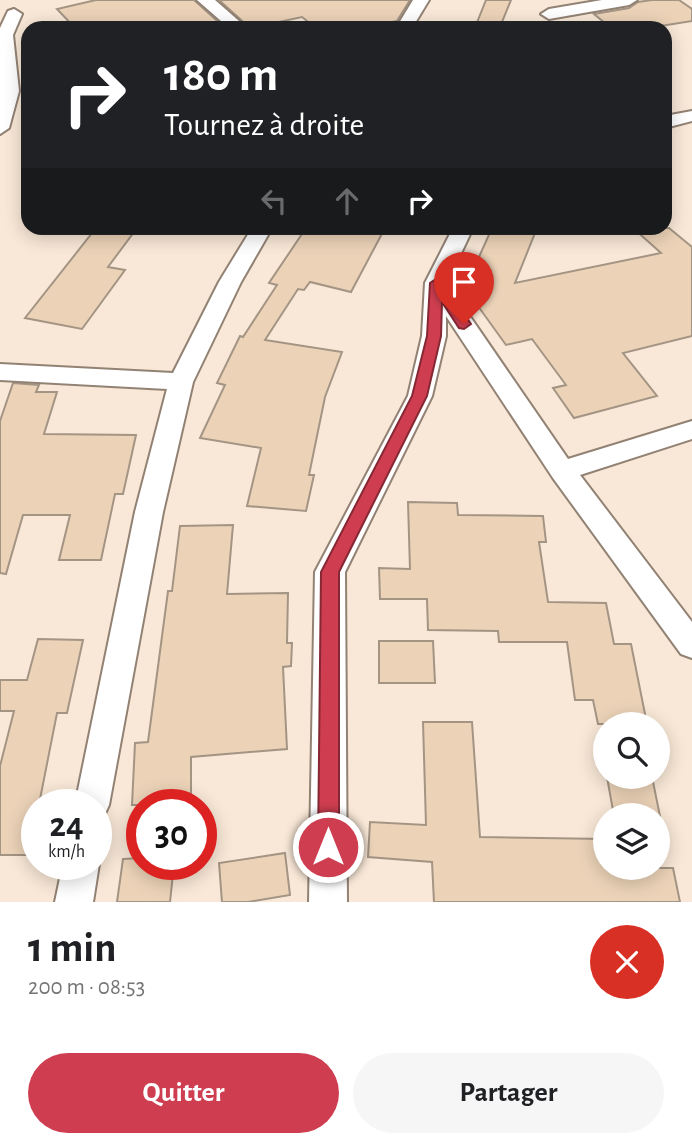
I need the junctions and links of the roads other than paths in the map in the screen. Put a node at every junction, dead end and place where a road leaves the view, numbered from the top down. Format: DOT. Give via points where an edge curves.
graph roads {
  1 [pos="2,0"];
  2 [pos="205,0"];
  3 [pos="629,0"];
  4 [pos="416,2"];
  5 [pos="14,14"];
  6 [pos="548,14"];
  7 [pos="230,21"];
  8 [pos="407,21"];
  9 [pos="21,22"];
  10 [pos="692,116"];
  11 [pos="672,120"];
  12 [pos="0,128"];
  13 [pos="258,235"];
  14 [pos="460,235"];
  15 [pos="436,283"];
  16 [pos="0,372"];
  17 [pos="181,382"];
  18 [pos="692,430"];
  19 [pos="562,471"];
  20 [pos="692,645"];
  21 [pos="95,789"];
  22 [pos="78,880"];
  23 [pos="74,902"];
  24 [pos="328,902"];
  1 -- 5 [label="street"];
  2 -- 7 [label="street"];
  3 -- 6 [label="street"];
  4 -- 8 [label="street"];
  5 -- 9 [label="street"];
  5 -- 12 [label="street" via="5,35 10,91"];
  10 -- 11 [label="street"];
  13 -- 17 [label="street"];
  14 -- 15 [label="street"];
  15 -- 19 [label="street"];
  15 -- 24 [label="street" via="434,336 419,396 330,572"];
  16 -- 17 [label="street"];
  17 -- 21 [label="street" via="149,512"];
  18 -- 19 [label="street"];
  19 -- 20 [label="street"];
  22 -- 23 [label="street"];
}
